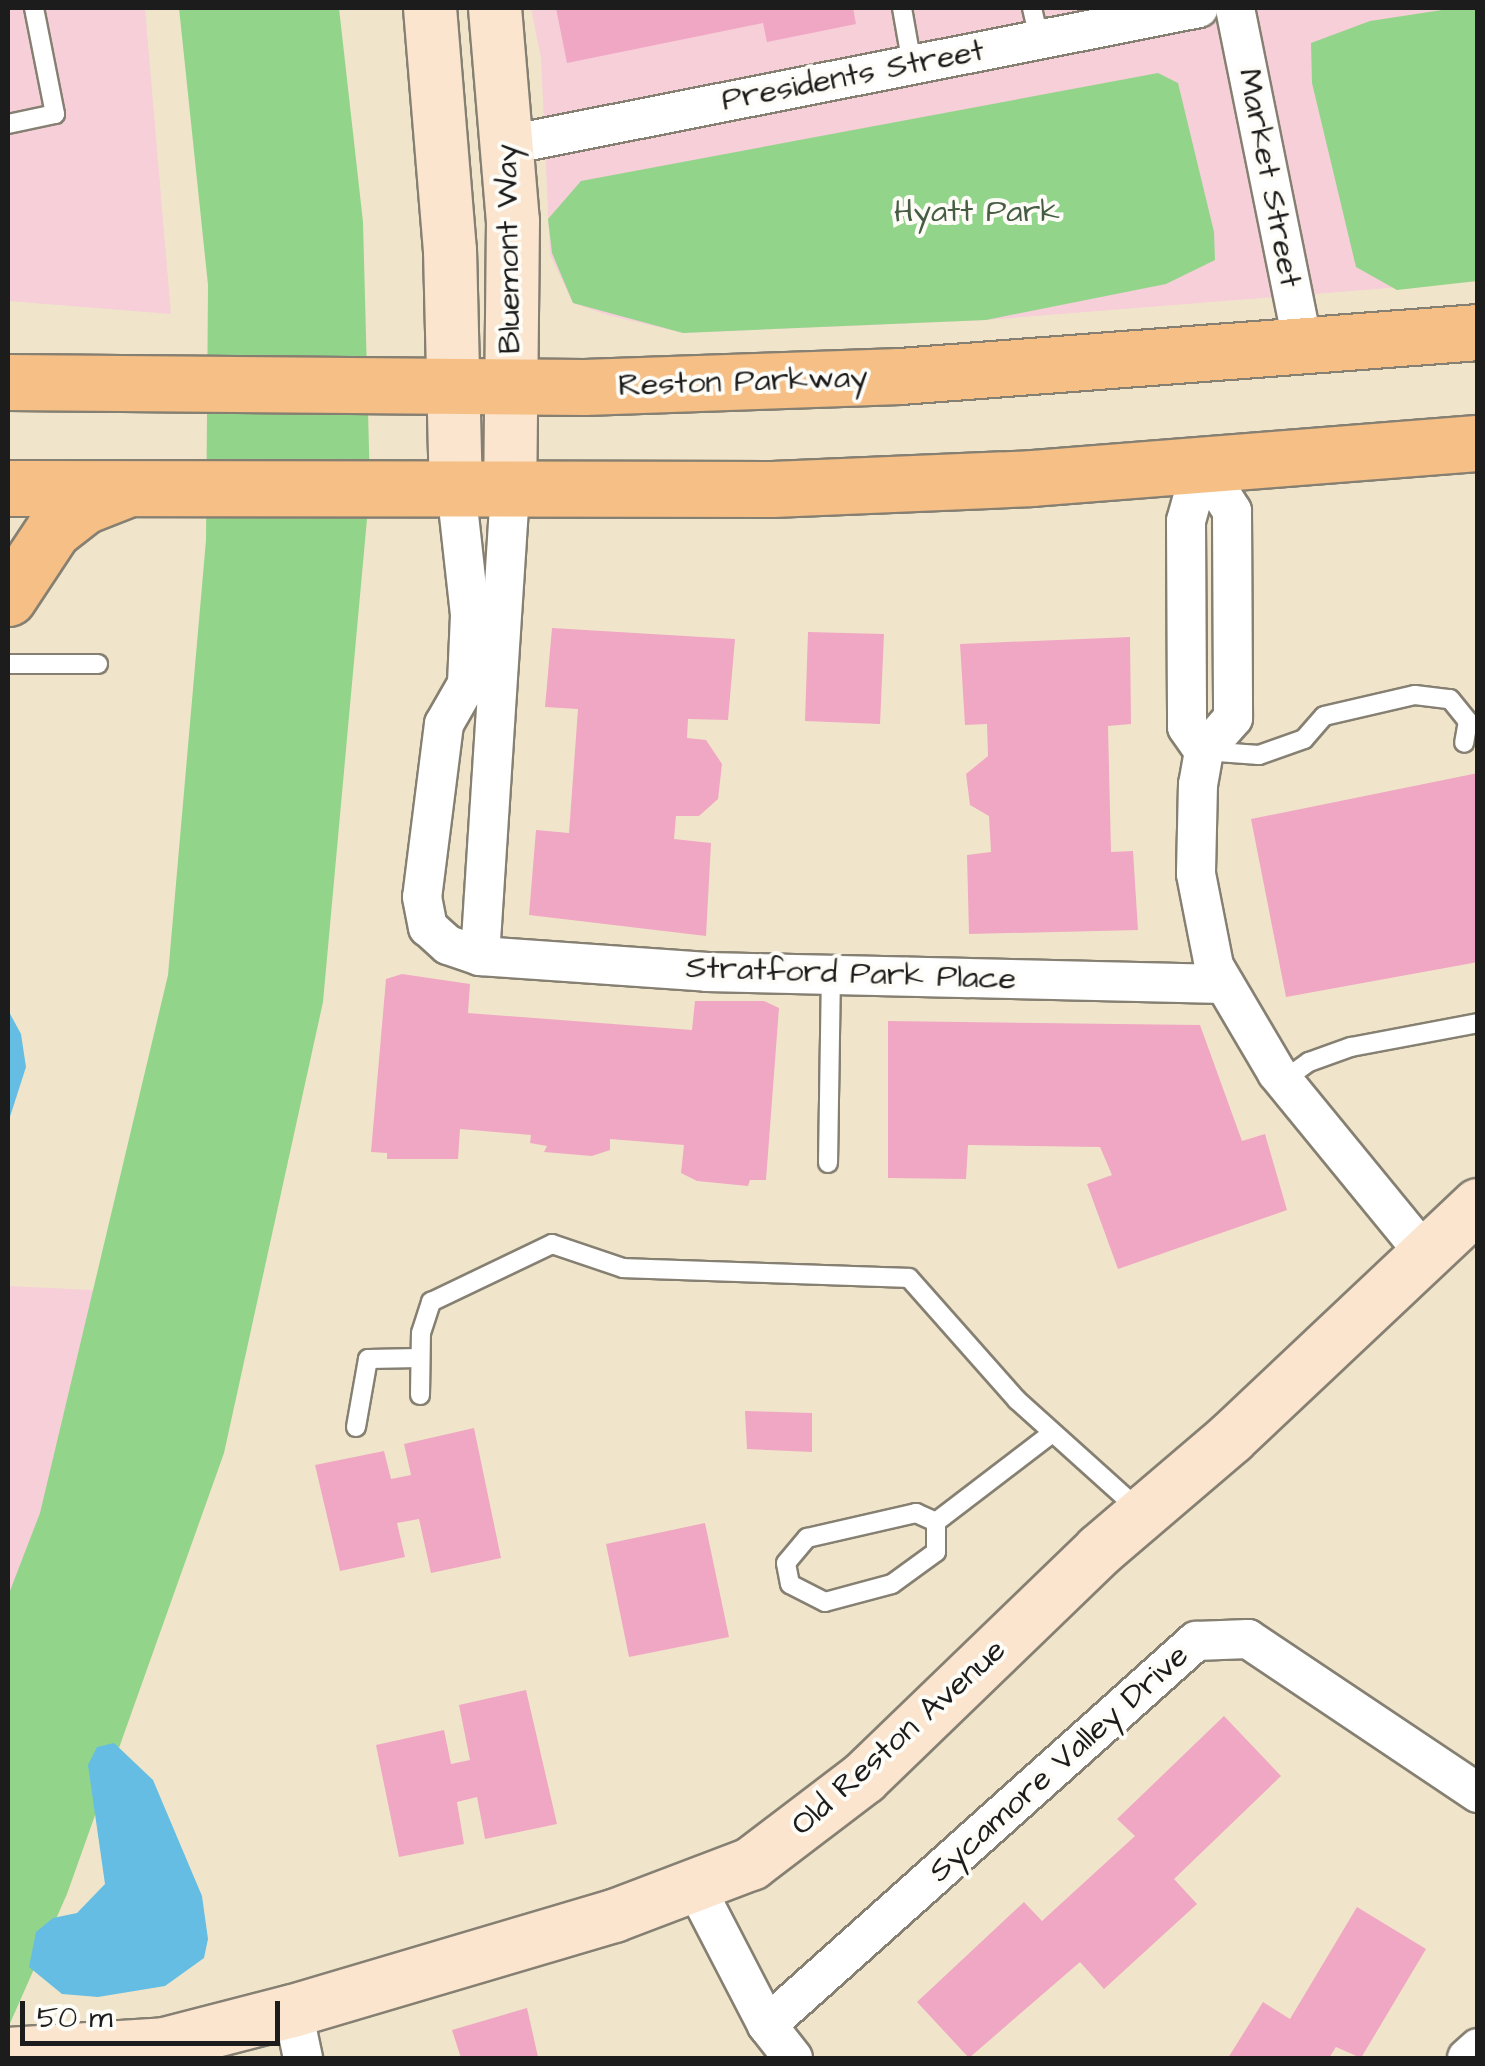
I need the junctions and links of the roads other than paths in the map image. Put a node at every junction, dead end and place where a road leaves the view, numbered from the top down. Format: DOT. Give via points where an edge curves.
graph roads {
  1 [pos="34,8"];
  2 [pos="430,8"];
  3 [pos="495,8"];
  4 [pos="902,8"];
  5 [pos="1199,8"];
  6 [pos="1235,8"];
  7 [pos="1035,23"];
  8 [pos="912,65"];
  9 [pos="8,124"];
  10 [pos="508,145"];
  11 [pos="1478,332"];
  12 [pos="1304,349"];
  13 [pos="8,382"];
  14 [pos="452,386"];
  15 [pos="511,386"];
  16 [pos="1478,443"];
  17 [pos="1202,464"];
  18 [pos="146,487"];
  19 [pos="8,488"];
  20 [pos="456,488"];
  21 [pos="510,490"];
  22 [pos="8,598"];
  23 [pos="8,664"];
  24 [pos="98,664"];
  25 [pos="459,706"];
  26 [pos="499,710"];
  27 [pos="1464,743"];
  28 [pos="1204,751"];
  29 [pos="480,956"];
  30 [pos="831,975"];
  31 [pos="1223,984"];
  32 [pos="1478,1023"];
  33 [pos="1284,1080"];
  34 [pos="828,1163"];
  35 [pos="1478,1205"];
  36 [pos="1425,1254"];
  37 [pos="420,1358"];
  38 [pos="420,1395"];
  39 [pos="356,1428"];
  40 [pos="1051,1434"];
  41 [pos="1143,1513"];
  42 [pos="936,1522"];
  43 [pos="1478,1793"];
  44 [pos="696,1888"];
  45 [pos="767,2025"];
  46 [pos="298,2035"];
  47 [pos="1478,2048"];
  48 [pos="8,2054"];
  49 [pos="794,2058"];
  50 [pos="1467,2058"];
  1 -- 9 [label="lane" via="55,114"];
  2 -- 14 [label="street, Bluemont Way" via="441,85"];
  3 -- 10 [label="street, Bluemont Way"];
  4 -- 8 [label="lane"];
  5 -- 7 [label="street, Presidents Street"];
  6 -- 12 [label="street, Market Street"];
  7 -- 8 [label="street, Presidents Street"];
  8 -- 10 [label="street, Presidents Street"];
  10 -- 15 [label="street, Bluemont Way"];
  11 -- 12 [label="main road, Reston Parkway"];
  12 -- 15 [label="main road, Reston Parkway" via="900,376"];
  13 -- 14 [label="main road, Reston Parkway"];
  14 -- 15 [label="main road, Reston Parkway"];
  14 -- 20 [label="street, Bluemont Way"];
  15 -- 21 [label="street, Bluemont Way"];
  16 -- 17 [label="main road"];
  17 -- 21 [label="main road" via="772,488"];
  17 -- 28 [label="street" via="1186,521 1187,727"];
  18 -- 19 [label="main road"];
  18 -- 20 [label="main road"];
  18 -- 22 [label="main road" via="84,506 53,530"];
  20 -- 21 [label="main road"];
  20 -- 25 [label="street, Stratford Park Place" via="470,615 467,684"];
  21 -- 26 [label="street"];
  23 -- 24 [label="lane"];
  25 -- 26 [label="lane"];
  25 -- 29 [label="street, Stratford Park Place" via="444,724 422,897 428,927 448,945"];
  26 -- 29 [label="street"];
  27 -- 28 [label="lane" via="1468,721 1450,699 1415,695 1324,716 1304,739 1260,755"];
  28 -- 31 [label="street" via="1196,874"];
  29 -- 30 [label="street, Stratford Park Place"];
  30 -- 31 [label="street, Stratford Park Place"];
  30 -- 34 [label="lane"];
  31 -- 33 [label="street"];
  32 -- 33 [label="lane" via="1351,1047 1309,1062"];
  33 -- 36 [label="street"];
  35 -- 36 [label="street, Old Reston Avenue"];
  36 -- 41 [label="street, Old Reston Avenue"];
  37 -- 38 [label="lane"];
  37 -- 39 [label="lane" via="368,1359"];
  37 -- 40 [label="lane" via="431,1302 552,1244 624,1268 882,1275 920,1286"];
  40 -- 41 [label="lane"];
  40 -- 42 [label="lane"];
  41 -- 44 [label="street, Old Reston Avenue" via="801,1832"];
  42 -- 42 [label="lane" via="916,1512 807,1538 786,1563 790,1584 824,1602 892,1584 936,1552"];
  43 -- 45 [label="street, Sycamore Valley Drive" via="1248,1639 1196,1641"];
  44 -- 45 [label="street"];
  44 -- 46 [label="street, Old Reston Avenue"];
  45 -- 49 [label="street"];
  46 -- 48 [label="street, Old Reston Avenue"];
  47 -- 50 [label="street"];
}
